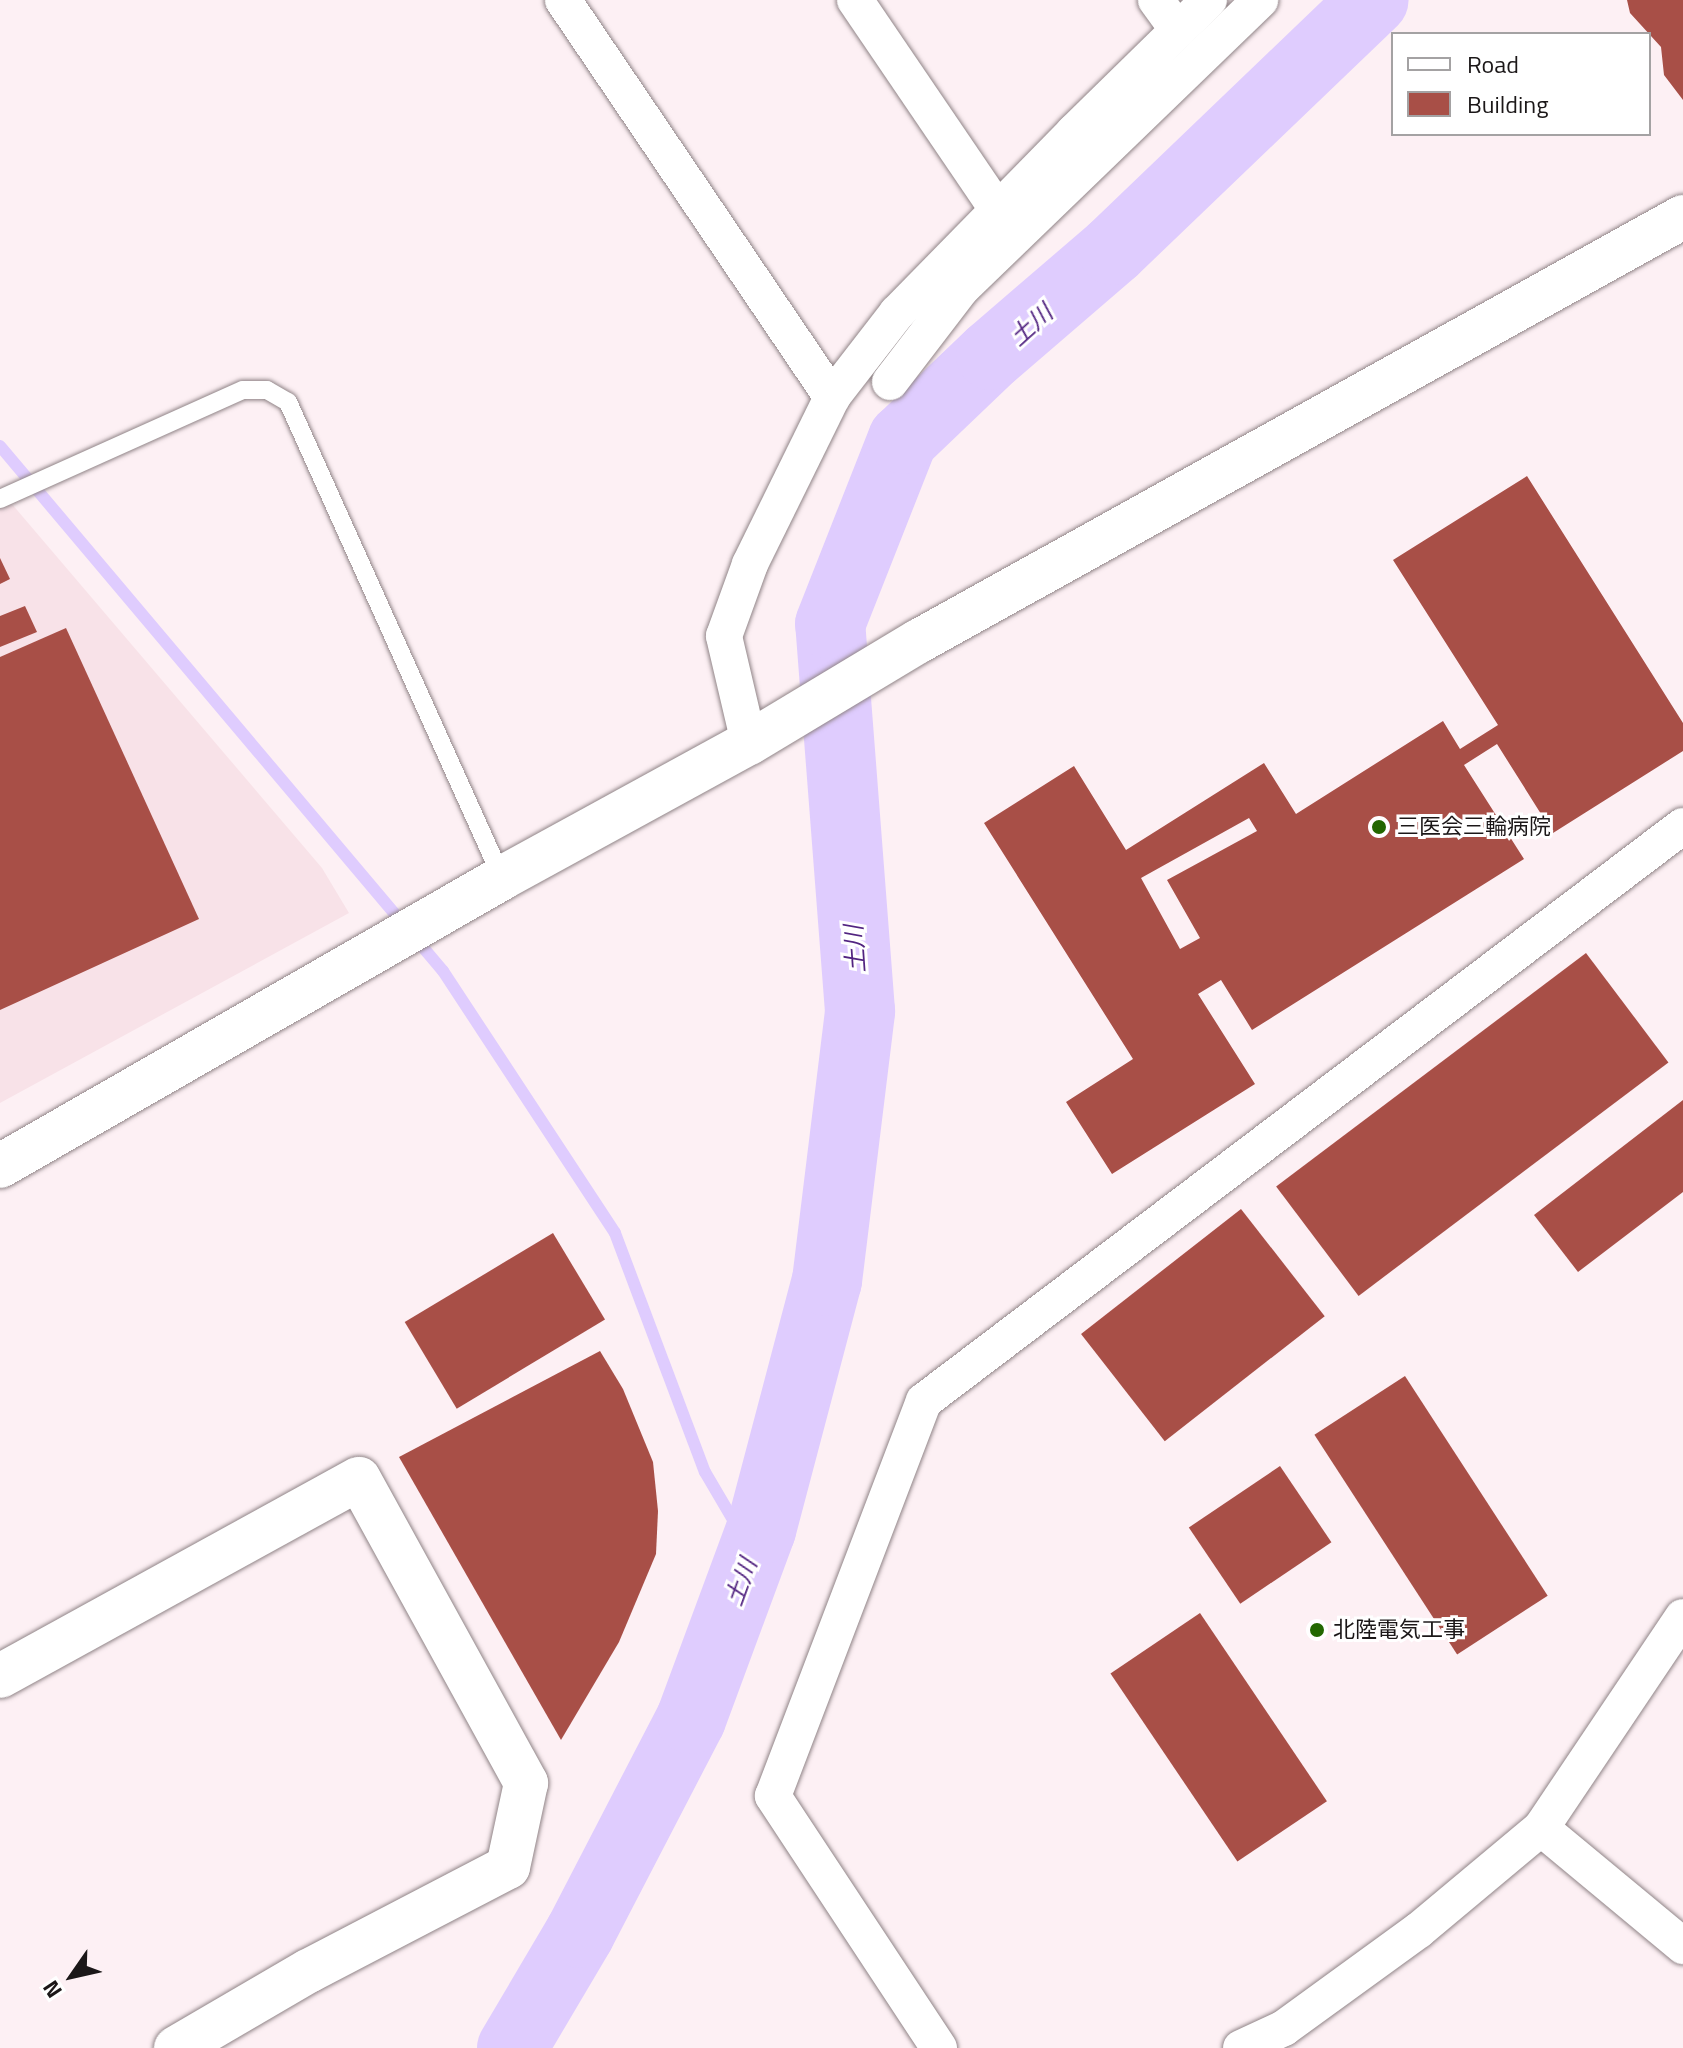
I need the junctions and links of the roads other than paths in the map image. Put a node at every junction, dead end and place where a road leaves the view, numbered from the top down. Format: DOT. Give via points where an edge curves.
graph roads {
  1 [pos="563,0"];
  2 [pos="855,0"];
  3 [pos="1156,0"];
  4 [pos="1209,0"];
  5 [pos="1260,0"];
  6 [pos="1178,30"];
  7 [pos="999,212"];
  8 [pos="1683,217"];
  9 [pos="890,382"];
  10 [pos="832,397"];
  11 [pos="0,499"];
  12 [pos="749,743"];
  13 [pos="1683,826"];
  14 [pos="502,878"];
  15 [pos="0,1166"];
  16 [pos="1683,1617"];
  17 [pos="0,1676"];
  18 [pos="1541,1828"];
  19 [pos="1683,1946"];
  20 [pos="176,2048"];
  21 [pos="939,2048"];
  22 [pos="1241,2048"];
  1 -- 10 [label="street"];
  2 -- 7 [label="street"];
  3 -- 6 [label="street"];
  4 -- 6 [label="street"];
  5 -- 9 [label="street" via="961,289"];
  6 -- 7 [label="street"];
  7 -- 10 [label="street" via="897,313"];
  8 -- 12 [label="street" via="919,641"];
  10 -- 12 [label="street" via="750,564 724,636"];
  11 -- 14 [label="lane" via="243,390 267,390 288,402"];
  12 -- 14 [label="street"];
  13 -- 21 [label="street" via="924,1401 773,1796"];
  14 -- 15 [label="street"];
  16 -- 18 [label="street"];
  17 -- 20 [label="street" via="359,1479 526,1783 508,1867 308,1971"];
  18 -- 19 [label="street"];
  18 -- 22 [label="street" via="1419,1930 1284,2028"];
}
